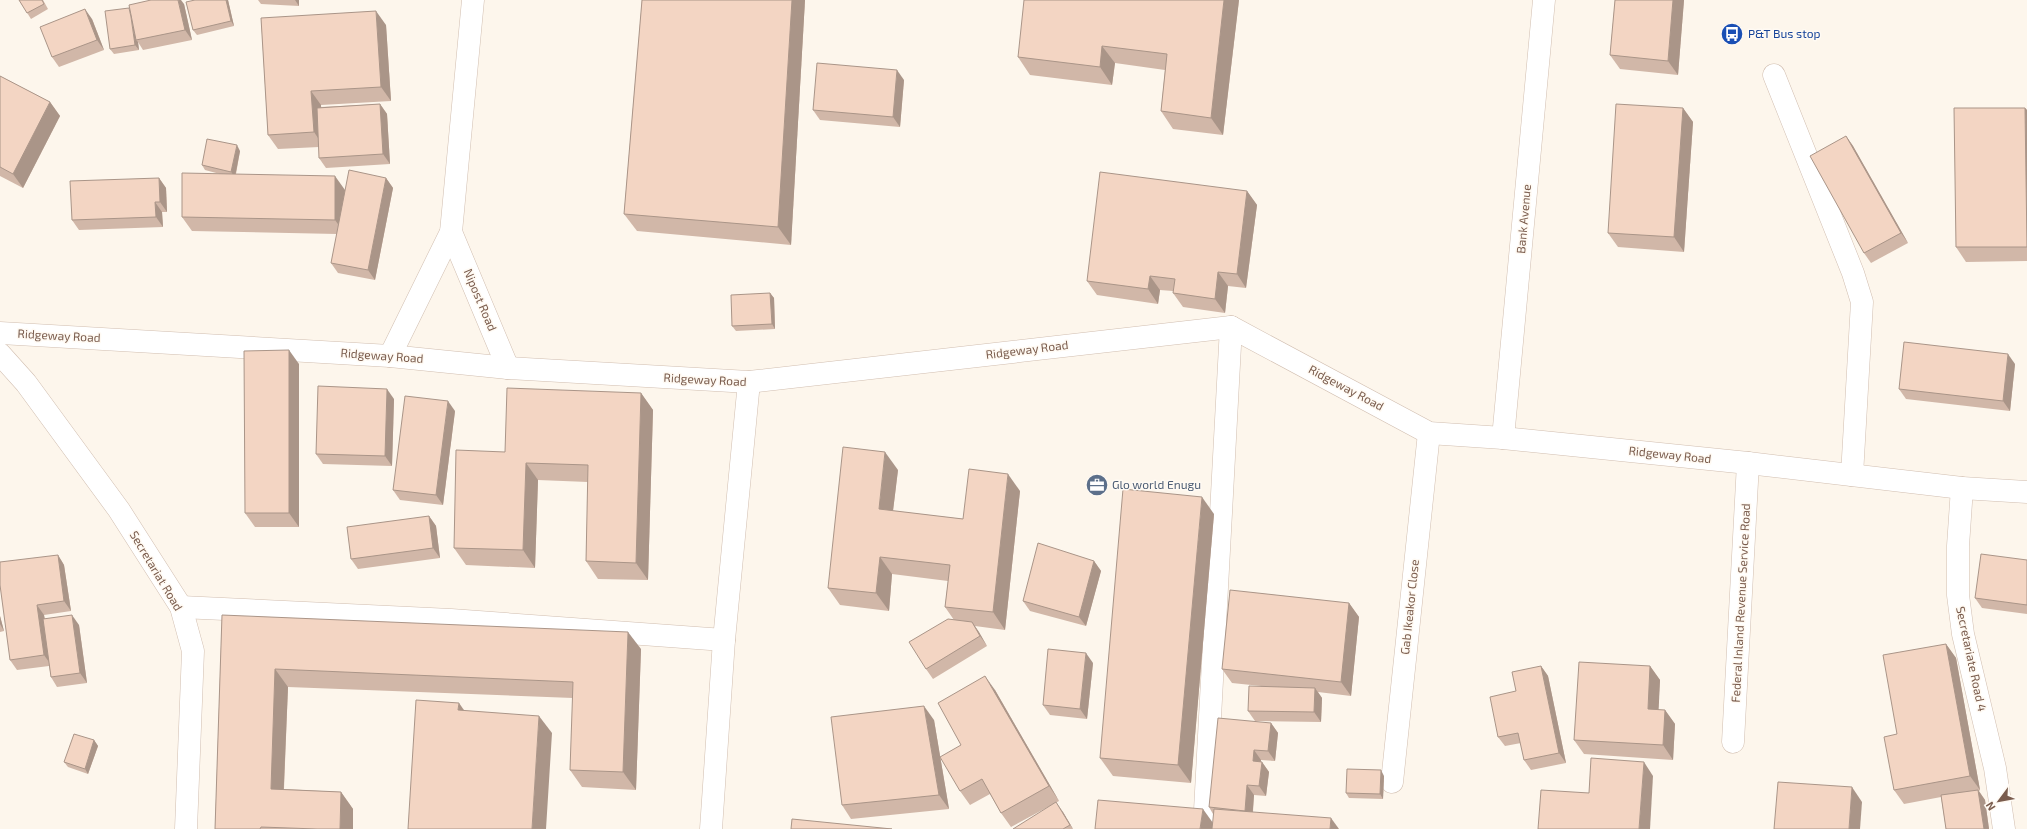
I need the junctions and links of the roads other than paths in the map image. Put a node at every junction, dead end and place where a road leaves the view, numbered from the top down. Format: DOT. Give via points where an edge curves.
graph roads {
  1 [pos="472,0"];
  2 [pos="1544,0"];
  3 [pos="1774,75"];
  4 [pos="451,232"];
  5 [pos="1232,327"];
  6 [pos="0,333"];
  7 [pos="0,354"];
  8 [pos="390,356"];
  9 [pos="508,368"];
  10 [pos="749,382"];
  11 [pos="1429,433"];
  12 [pos="1503,438"];
  13 [pos="1748,464"];
  14 [pos="1852,475"];
  15 [pos="1962,488"];
  16 [pos="2027,491"];
  17 [pos="181,607"];
  18 [pos="724,640"];
  19 [pos="1733,742"];
  20 [pos="1392,782"];
  21 [pos="186,829"];
  22 [pos="711,829"];
  23 [pos="1204,829"];
  24 [pos="2004,829"];
  1 -- 4 [label="street"];
  2 -- 12 [label="street, Bank Avenue"];
  3 -- 14 [label="street" via="1853,273 1862,302"];
  4 -- 8 [label="street"];
  4 -- 9 [label="street, Nipost Road"];
  5 -- 10 [label="street, Ridgeway Road"];
  5 -- 11 [label="street, Ridgeway Road"];
  5 -- 23 [label="street"];
  6 -- 8 [label="street, Ridgeway Road"];
  7 -- 17 [label="street, Secretariat Road" via="26,383 119,510"];
  8 -- 9 [label="street, Ridgeway Road"];
  9 -- 10 [label="street, Ridgeway Road"];
  10 -- 18 [label="street"];
  11 -- 12 [label="street, Ridgeway Road"];
  11 -- 20 [label="street, Gab Ikeakor Close"];
  12 -- 13 [label="street, Ridgeway Road"];
  13 -- 14 [label="street, Ridgeway Road"];
  13 -- 19 [label="street, Federal Inland Revenue Service Road"];
  14 -- 15 [label="street, Ridgeway Road"];
  15 -- 16 [label="street, Ridgeway Road"];
  15 -- 24 [label="street, Secretariate Road 4" via="1958,595 1963,634 1995,768"];
  17 -- 18 [label="street" via="451,620"];
  17 -- 21 [label="street, Secretariat Road" via="193,651"];
  18 -- 22 [label="street"];
}
